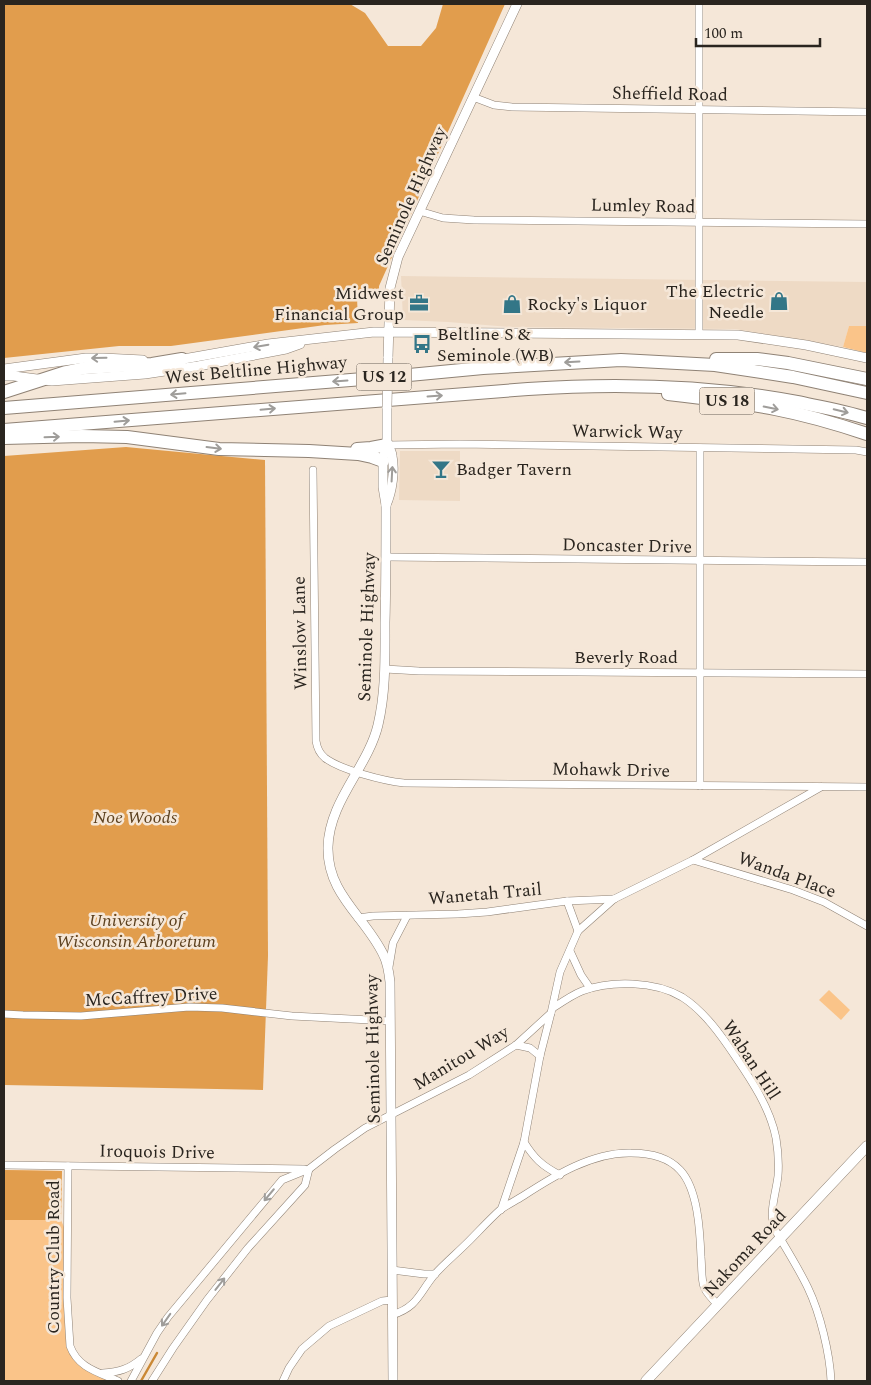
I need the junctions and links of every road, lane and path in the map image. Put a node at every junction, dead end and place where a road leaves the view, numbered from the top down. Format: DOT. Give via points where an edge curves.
graph roads {
  1 [pos="517,4"];
  2 [pos="699,4"];
  3 [pos="473,97"];
  4 [pos="699,109"];
  5 [pos="867,112"];
  6 [pos="419,211"];
  7 [pos="699,222"];
  8 [pos="867,224"];
  9 [pos="388,332"];
  10 [pos="699,335"];
  11 [pos="310,340"];
  12 [pos="867,358"];
  13 [pos="182,360"];
  14 [pos="621,360"];
  15 [pos="4,369"];
  16 [pos="4,376"];
  17 [pos="867,379"];
  18 [pos="41,380"];
  19 [pos="584,386"];
  20 [pos="4,392"];
  21 [pos="867,393"];
  22 [pos="4,408"];
  23 [pos="867,418"];
  24 [pos="4,430"];
  25 [pos="867,434"];
  26 [pos="4,438"];
  27 [pos="386,445"];
  28 [pos="700,448"];
  29 [pos="310,451"];
  30 [pos="867,452"];
  31 [pos="383,462"];
  32 [pos="313,470"];
  33 [pos="386,505"];
  34 [pos="386,557"];
  35 [pos="701,562"];
  36 [pos="867,562"];
  37 [pos="385,669"];
  38 [pos="700,673"];
  39 [pos="867,674"];
  40 [pos="357,772"];
  41 [pos="700,786"];
  42 [pos="821,787"];
  43 [pos="867,787"];
  44 [pos="693,860"];
  45 [pos="614,899"];
  46 [pos="567,901"];
  47 [pos="407,916"];
  48 [pos="358,918"];
  49 [pos="867,926"];
  50 [pos="578,930"];
  51 [pos="570,950"];
  52 [pos="388,970"];
  53 [pos="590,988"];
  54 [pos="552,1011"];
  55 [pos="4,1014"];
  56 [pos="390,1020"];
  57 [pos="516,1044"];
  58 [pos="540,1056"];
  59 [pos="391,1114"];
  60 [pos="524,1142"];
  61 [pos="867,1146"];
  62 [pos="4,1165"];
  63 [pos="68,1166"];
  64 [pos="309,1169"];
  65 [pos="560,1175"];
  66 [pos="501,1210"];
  67 [pos="780,1239"];
  68 [pos="392,1270"];
  69 [pos="435,1274"];
  70 [pos="392,1300"];
  71 [pos="718,1305"];
  72 [pos="392,1315"];
  73 [pos="144,1358"];
  74 [pos="100,1373"];
  75 [pos="118,1381"];
  76 [pos="130,1381"];
  77 [pos="152,1381"];
  78 [pos="283,1381"];
  79 [pos="393,1381"];
  80 [pos="646,1381"];
  81 [pos="831,1381"];
  1 -- 3 [label="street, Seminole Highway"];
  2 -- 4 [label="street"];
  3 -- 4 [label="street, Sheffield Road" via="494,105 512,107"];
  3 -- 6 [label="street, Seminole Highway"];
  4 -- 5 [label="street, Sheffield Road"];
  4 -- 7 [label="street"];
  6 -- 7 [label="street, Lumley Road" via="443,218 474,220"];
  6 -- 9 [label="street, Seminole Highway" via="393,274"];
  7 -- 8 [label="street, Lumley Road"];
  7 -- 10 [label="street"];
  9 -- 10 [label="street"];
  9 -- 11 [label="street"];
  9 -- 27 [label="street, Seminole Highway, bridge"];
  10 -- 12 [label="street" via="767,339"];
  11 -- 13 [label="street, one-way" via="268,344"];
  11 -- 18 [label="street" via="286,350 162,372"];
  13 -- 15 [label="street, one-way" via="86,358"];
  13 -- 18 [label="highway" via="85,368"];
  14 -- 17 [label="highway" via="757,359"];
  14 -- 21 [label="highway, West Beltline Highway / US 12" via="725,367"];
  14 -- 22 [label="highway, West Beltline Highway / US 12, one-way" via="483,368"];
  16 -- 18 [label="street"];
  18 -- 20 [label="highway"];
  19 -- 23 [label="highway, US 12, one-way" via="671,386 734,392"];
  24 -- 19 [label="highway, US 12, one-way"];
  19 -- 25 [label="highway, US 18, one-way" via="757,406 808,416"];
  26 -- 29 [label="highway, one-way" via="120,437 219,449"];
  27 -- 28 [label="street, Warwick Way"];
  27 -- 29 [label="highway"];
  27 -- 31 [label="street, Seminole Highway"];
  33 -- 27 [label="street, Seminole Highway, one-way" via="391,489 393,459"];
  28 -- 30 [label="street, Warwick Way"];
  28 -- 35 [label="street"];
  29 -- 31 [label="highway" via="366,455"];
  31 -- 33 [label="street, Seminole Highway"];
  32 -- 40 [label="street, Winslow Lane" via="316,741 325,758"];
  33 -- 34 [label="street, Seminole Highway"];
  34 -- 35 [label="street, Doncaster Drive"];
  34 -- 37 [label="street, Seminole Highway"];
  35 -- 36 [label="street, Doncaster Drive"];
  35 -- 38 [label="street"];
  37 -- 38 [label="street, Beverly Road"];
  37 -- 40 [label="street, Seminole Highway" via="378,728"];
  38 -- 39 [label="street, Beverly Road"];
  38 -- 41 [label="street"];
  40 -- 41 [label="street, Mohawk Drive" via="376,779 404,782"];
  40 -- 48 [label="street, Seminole Highway" via="335,815 328,847 333,877"];
  41 -- 42 [label="street, Mohawk Drive"];
  42 -- 43 [label="street, Mohawk Drive"];
  42 -- 44 [label="street"];
  44 -- 45 [label="street"];
  44 -- 49 [label="street, Wanda Place" via="793,890 824,902"];
  45 -- 46 [label="street, Wanetah Trail"];
  45 -- 50 [label="street"];
  46 -- 47 [label="street, Wanetah Trail" via="487,912"];
  46 -- 50 [label="street"];
  47 -- 48 [label="street, Wanetah Trail"];
  47 -- 52 [label="street" via="393,943"];
  48 -- 52 [label="street, Seminole Highway" via="379,946"];
  50 -- 51 [label="street"];
  51 -- 53 [label="street"];
  51 -- 54 [label="street" via="560,972"];
  52 -- 56 [label="street, Seminole Highway"];
  53 -- 54 [label="street, Waban Hill"];
  53 -- 67 [label="street, Waban Hill" via="636,984 672,993 692,1005 723,1038 755,1086 774,1131 779,1160 771,1214"];
  54 -- 57 [label="street, Manitou Way"];
  54 -- 58 [label="street"];
  55 -- 56 [label="street, McCaffrey Drive" via="81,1016 197,1007 292,1016"];
  56 -- 59 [label="street, Seminole Highway"];
  57 -- 58 [label="street" via="530,1048"];
  57 -- 59 [label="street, Manitou Way" via="469,1075"];
  58 -- 60 [label="street"];
  59 -- 64 [label="street, Manitou Way" via="365,1128"];
  59 -- 68 [label="street, Seminole Highway"];
  60 -- 65 [label="street" via="546,1168"];
  60 -- 66 [label="street"];
  61 -- 67 [label="main road, Nakoma Road"];
  62 -- 63 [label="street, Iroquois Drive"];
  63 -- 64 [label="street, Iroquois Drive"];
  63 -- 74 [label="street, Country Club Road" via="70,1346 79,1362"];
  64 -- 73 [label="street, Manitou Way, one-way" via="282,1180 168,1317"];
  77 -- 64 [label="street, Manitou Way, one-way" via="248,1248 305,1185"];
  65 -- 66 [label="street"];
  65 -- 71 [label="street" via="598,1157 620,1153 654,1155 672,1163 680,1170 694,1198 703,1282"];
  66 -- 69 [label="street"];
  67 -- 71 [label="main road, Nakoma Road"];
  67 -- 81 [label="street, Waban Hill" via="809,1289 828,1352"];
  68 -- 69 [label="street"];
  68 -- 70 [label="street, Seminole Highway"];
  69 -- 72 [label="street" via="414,1303 405,1311"];
  70 -- 72 [label="street, Seminole Highway"];
  70 -- 78 [label="street" via="382,1301 329,1326 302,1349"];
  71 -- 80 [label="main road, Nakoma Road"];
  72 -- 79 [label="street, Seminole Highway"];
  73 -- 74 [label="street" via="122,1371"];
  73 -- 76 [label="street, Manitou Way"];
  74 -- 75 [label="street, Country Club Road"];
}
